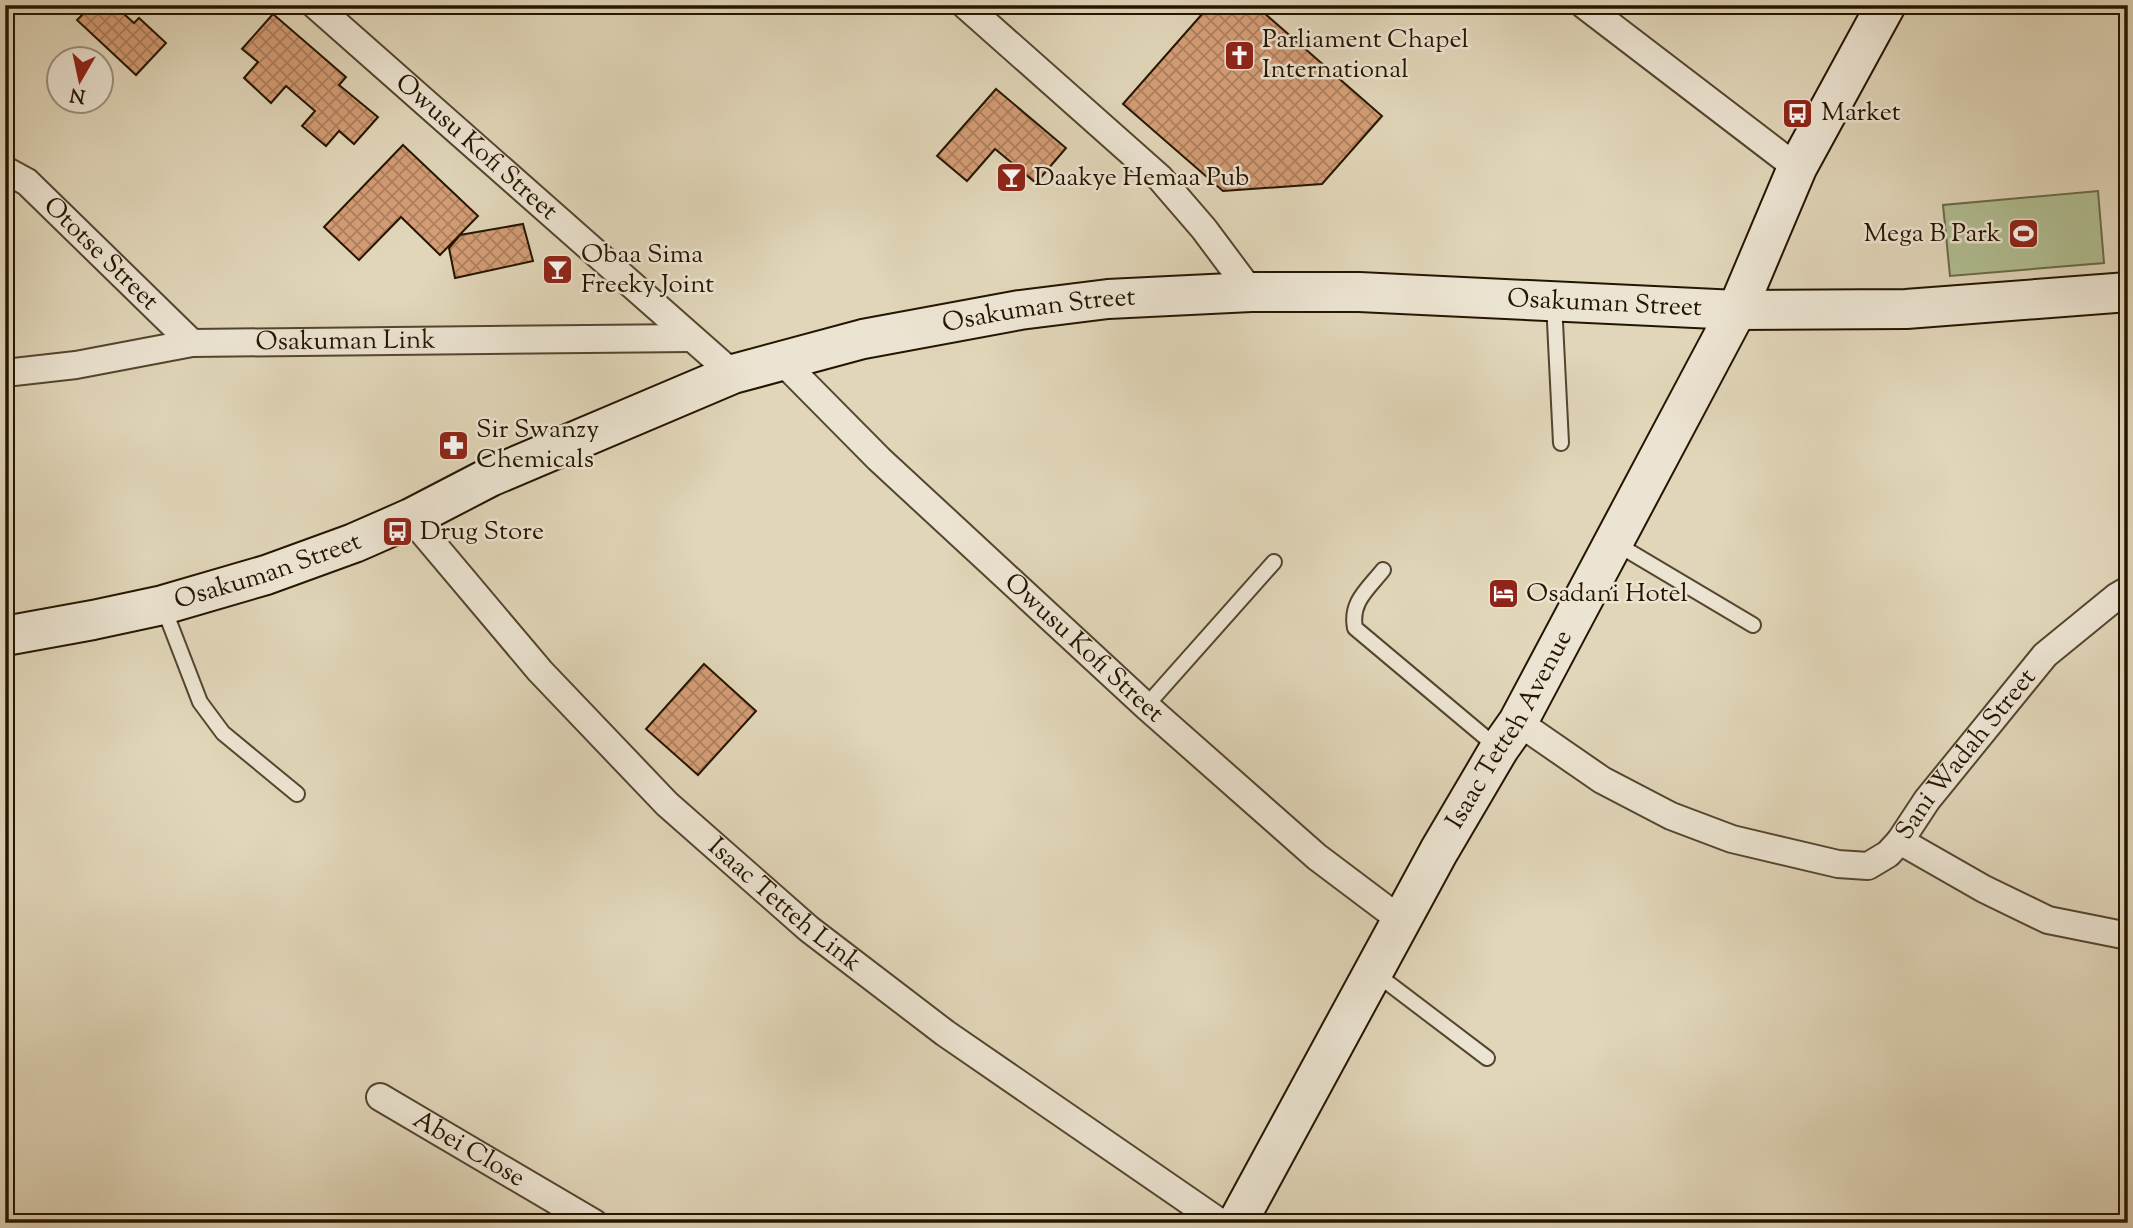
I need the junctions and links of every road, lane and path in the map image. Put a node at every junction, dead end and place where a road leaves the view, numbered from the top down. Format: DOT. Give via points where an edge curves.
graph roads {
  1 [pos="315,5"];
  2 [pos="965,5"];
  3 [pos="1584,5"];
  4 [pos="1886,5"];
  5 [pos="1797,169"];
  6 [pos="5,170"];
  7 [pos="1251,292"];
  8 [pos="2128,292"];
  9 [pos="1554,300"];
  10 [pos="1737,310"];
  11 [pos="690,338"];
  12 [pos="192,342"];
  13 [pos="781,360"];
  14 [pos="5,373"];
  15 [pos="733,374"];
  16 [pos="1561,443"];
  17 [pos="411,518"];
  18 [pos="1614,542"];
  19 [pos="1274,562"];
  20 [pos="1383,570"];
  21 [pos="2128,590"];
  22 [pos="163,605"];
  23 [pos="1753,625"];
  24 [pos="5,636"];
  25 [pos="1146,706"];
  26 [pos="1508,735"];
  27 [pos="297,794"];
  28 [pos="1900,841"];
  29 [pos="1402,921"];
  30 [pos="2128,936"];
  31 [pos="1374,972"];
  32 [pos="1487,1058"];
  33 [pos="380,1097"];
  34 [pos="594,1223"];
  35 [pos="1221,1223"];
  36 [pos="1237,1223"];
  1 -- 11 [label="street, Owusu Kofi Street"];
  2 -- 7 [label="street" via="1160,178"];
  3 -- 5 [label="street"];
  4 -- 5 [label="street, Isaac Tetteh Avenue"];
  5 -- 10 [label="street, Isaac Tetteh Avenue"];
  6 -- 12 [label="street, Ototse Street" via="27,182"];
  7 -- 9 [label="street, Osakuman Street"];
  7 -- 13 [label="street, Osakuman Street" via="1108,299 1020,310 863,339"];
  8 -- 10 [label="street, Osakuman Street" via="1906,309"];
  9 -- 10 [label="street, Osakuman Street"];
  9 -- 16 [label="lane"];
  10 -- 18 [label="street, Isaac Tetteh Avenue"];
  11 -- 12 [label="street, Osakuman Link"];
  11 -- 15 [label="street, Owusu Kofi Street"];
  12 -- 14 [label="street, Osakuman Link" via="76,365"];
  13 -- 15 [label="street, Osakuman Street"];
  13 -- 25 [label="street, Owusu Kofi Street" via="879,459"];
  15 -- 17 [label="street, Osakuman Street" via="490,477"];
  17 -- 22 [label="street, Osakuman Street" via="267,575"];
  17 -- 35 [label="street, Isaac Tetteh Link" via="540,671 667,804 810,929 945,1033"];
  18 -- 23 [label="lane"];
  18 -- 26 [label="street, Isaac Tetteh Avenue"];
  19 -- 25 [label="lane"];
  20 -- 26 [label="lane" via="1356,604 1352,615 1355,628"];
  21 -- 28 [label="street, Sani Wadah Street" via="2045,655 1927,800"];
  22 -- 24 [label="street, Osakuman Street"];
  22 -- 27 [label="lane" via="200,702 223,733"];
  25 -- 29 [label="street, Owusu Kofi Street" via="1317,857"];
  26 -- 28 [label="street" via="1671,816 1732,839 1838,864 1868,866"];
  26 -- 29 [label="street, Isaac Tetteh Avenue"];
  28 -- 30 [label="street, Sani Wadah Street" via="2048,920"];
  29 -- 31 [label="street, Isaac Tetteh Avenue"];
  31 -- 32 [label="lane"];
  31 -- 36 [label="street, Isaac Tetteh Avenue"];
  33 -- 34 [label="street, Abei Close"];
}
